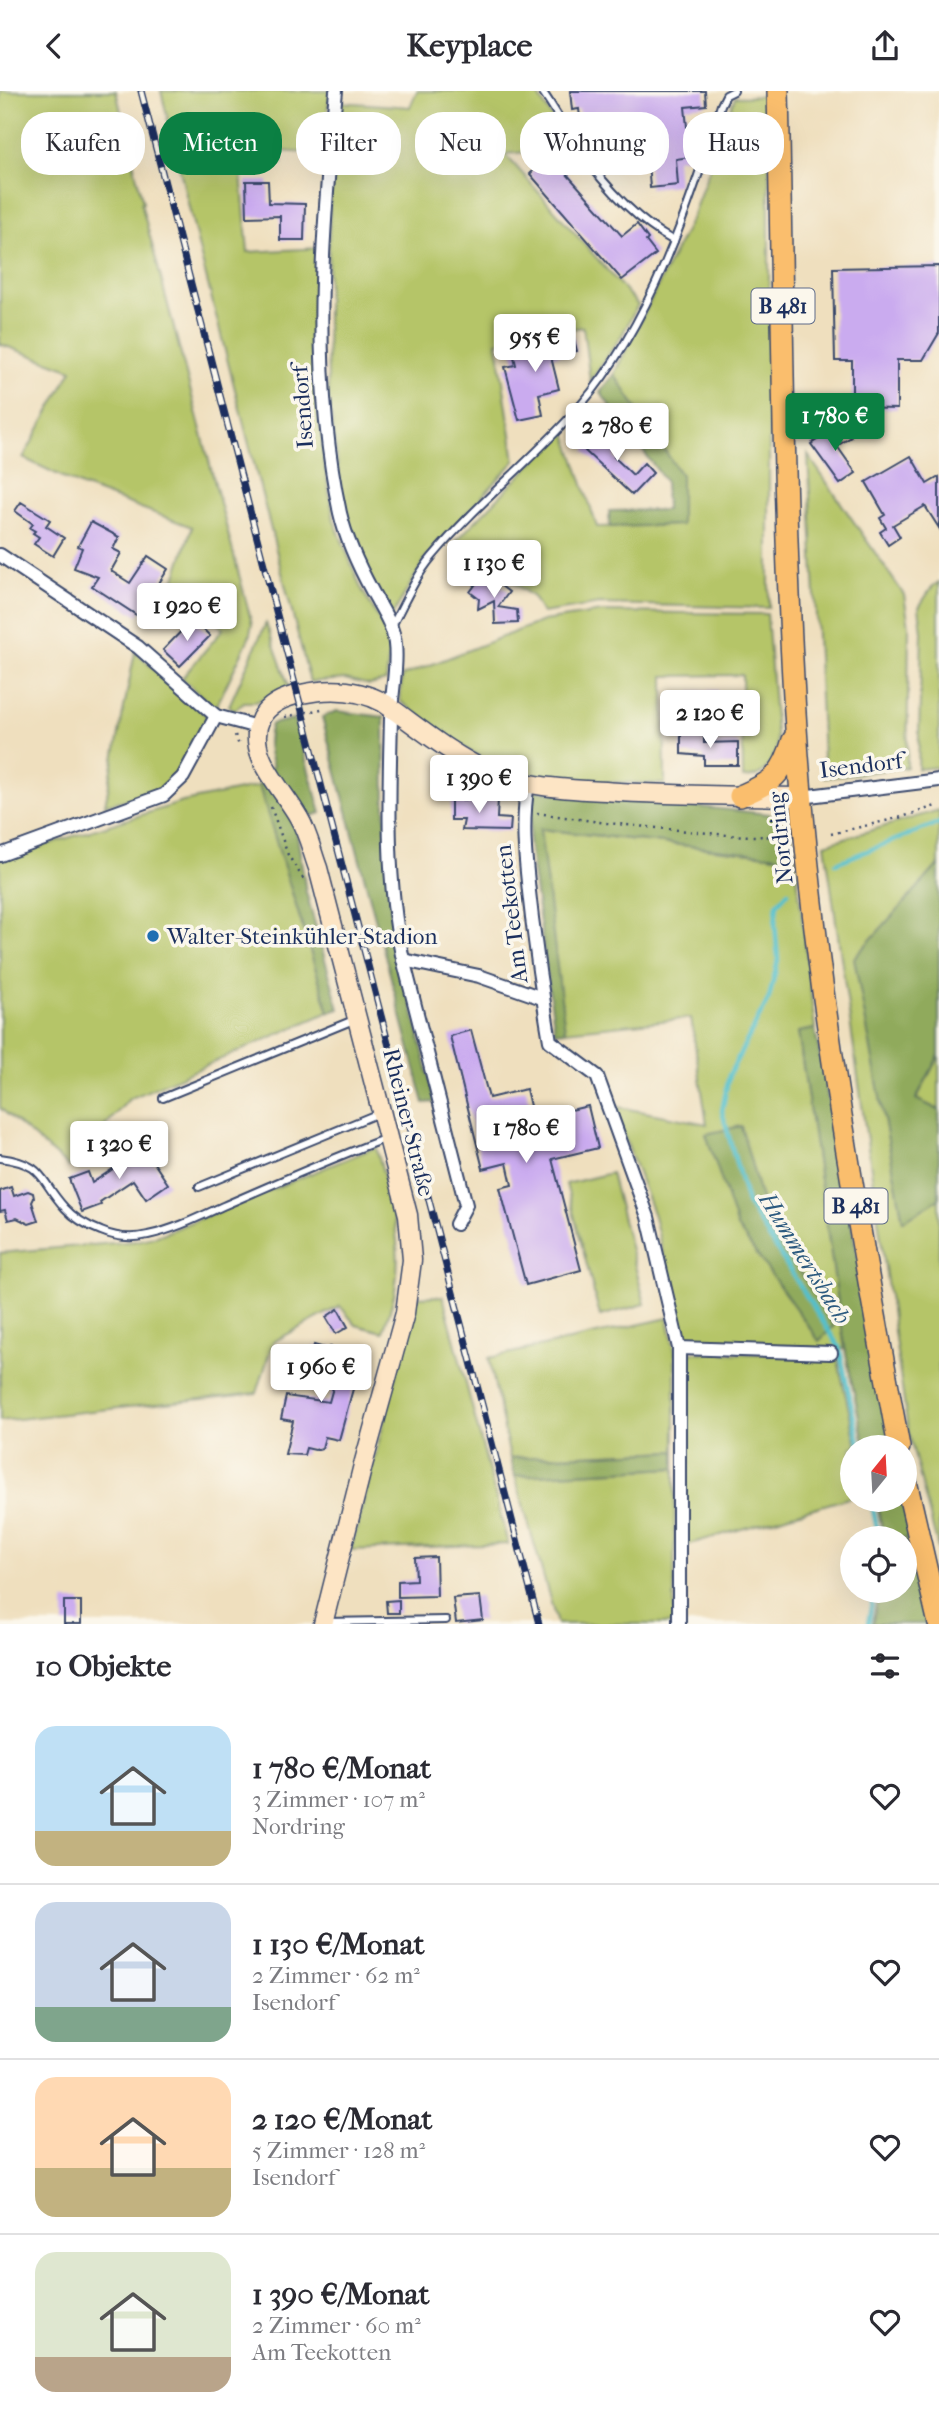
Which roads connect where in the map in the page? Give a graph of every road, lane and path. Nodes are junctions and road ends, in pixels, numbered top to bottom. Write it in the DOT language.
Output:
graph roads {
  1 [pos="337,91"];
  2 [pos="542,91"];
  3 [pos="734,91"];
  4 [pos="778,91"];
  5 [pos="674,241"];
  6 [pos="0,555"];
  7 [pos="391,628"];
  8 [pos="332,698"];
  9 [pos="391,708"];
  10 [pos="216,716"];
  11 [pos="261,720"];
  12 [pos="235,721"];
  13 [pos="796,728"];
  14 [pos="243,753"];
  15 [pos="939,780"];
  16 [pos="528,784"];
  17 [pos="740,796"];
  18 [pos="801,797"];
  19 [pos="271,805"];
  20 [pos="939,805"];
  21 [pos="523,811"];
  22 [pos="831,834"];
  23 [pos="784,837"];
  24 [pos="0,855"];
  25 [pos="305,882"];
  26 [pos="403,960"];
  27 [pos="542,998"];
  28 [pos="358,1019"];
  29 [pos="163,1098"];
  30 [pos="381,1112"];
  31 [pos="388,1138"];
  32 [pos="0,1158"];
  33 [pos="199,1187"];
  34 [pos="456,1224"];
  35 [pos="679,1348"];
  36 [pos="831,1353"];
  37 [pos="897,1435"];
  38 [pos="913,1512"];
  39 [pos="446,1619"];
  40 [pos="323,1623"];
  41 [pos="679,1624"];
  42 [pos="939,1624"];
  1 -- 7 [label="street, Isendorf"];
  2 -- 5 [label="lane"];
  3 -- 5 [label="lane"];
  4 -- 13 [label="main road, Nordring / B 481"];
  5 -- 7 [label="lane"];
  6 -- 10 [label="street"];
  7 -- 9 [label="street, Isendorf"];
  8 -- 9 [label="street, Isendorf"];
  8 -- 11 [label="path"];
  8 -- 11 [label="street"];
  9 -- 16 [label="street, Isendorf"];
  9 -- 26 [label="street"];
  10 -- 12 [label="street"];
  10 -- 24 [label="street"];
  11 -- 12 [label="street"];
  11 -- 28 [label="street, Rheiner Straße"];
  12 -- 14 [label="path"];
  13 -- 17 [label="main road"];
  13 -- 18 [label="main road, Nordring / B 481"];
  15 -- 18 [label="street, Isendorf"];
  16 -- 17 [label="street, Isendorf"];
  16 -- 21 [label="street, Am Teekotten"];
  17 -- 18 [label="street, Isendorf"];
  18 -- 37 [label="main road, Nordring / B 481"];
  19 -- 25 [label="path"];
  20 -- 22 [label="path"];
  21 -- 23 [label="path"];
  21 -- 27 [label="street, Am Teekotten"];
  26 -- 27 [label="street"];
  26 -- 34 [label="street"];
  27 -- 35 [label="street, Am Teekotten"];
  28 -- 29 [label="lane"];
  28 -- 30 [label="street, Rheiner Straße"];
  30 -- 31 [label="street, Rheiner Straße"];
  30 -- 33 [label="lane"];
  31 -- 32 [label="lane"];
  31 -- 40 [label="street, Rheiner Straße"];
  35 -- 36 [label="street"];
  35 -- 41 [label="street, Am Teekotten"];
  38 -- 42 [label="main road"];
  39 -- 40 [label="lane"];
}
